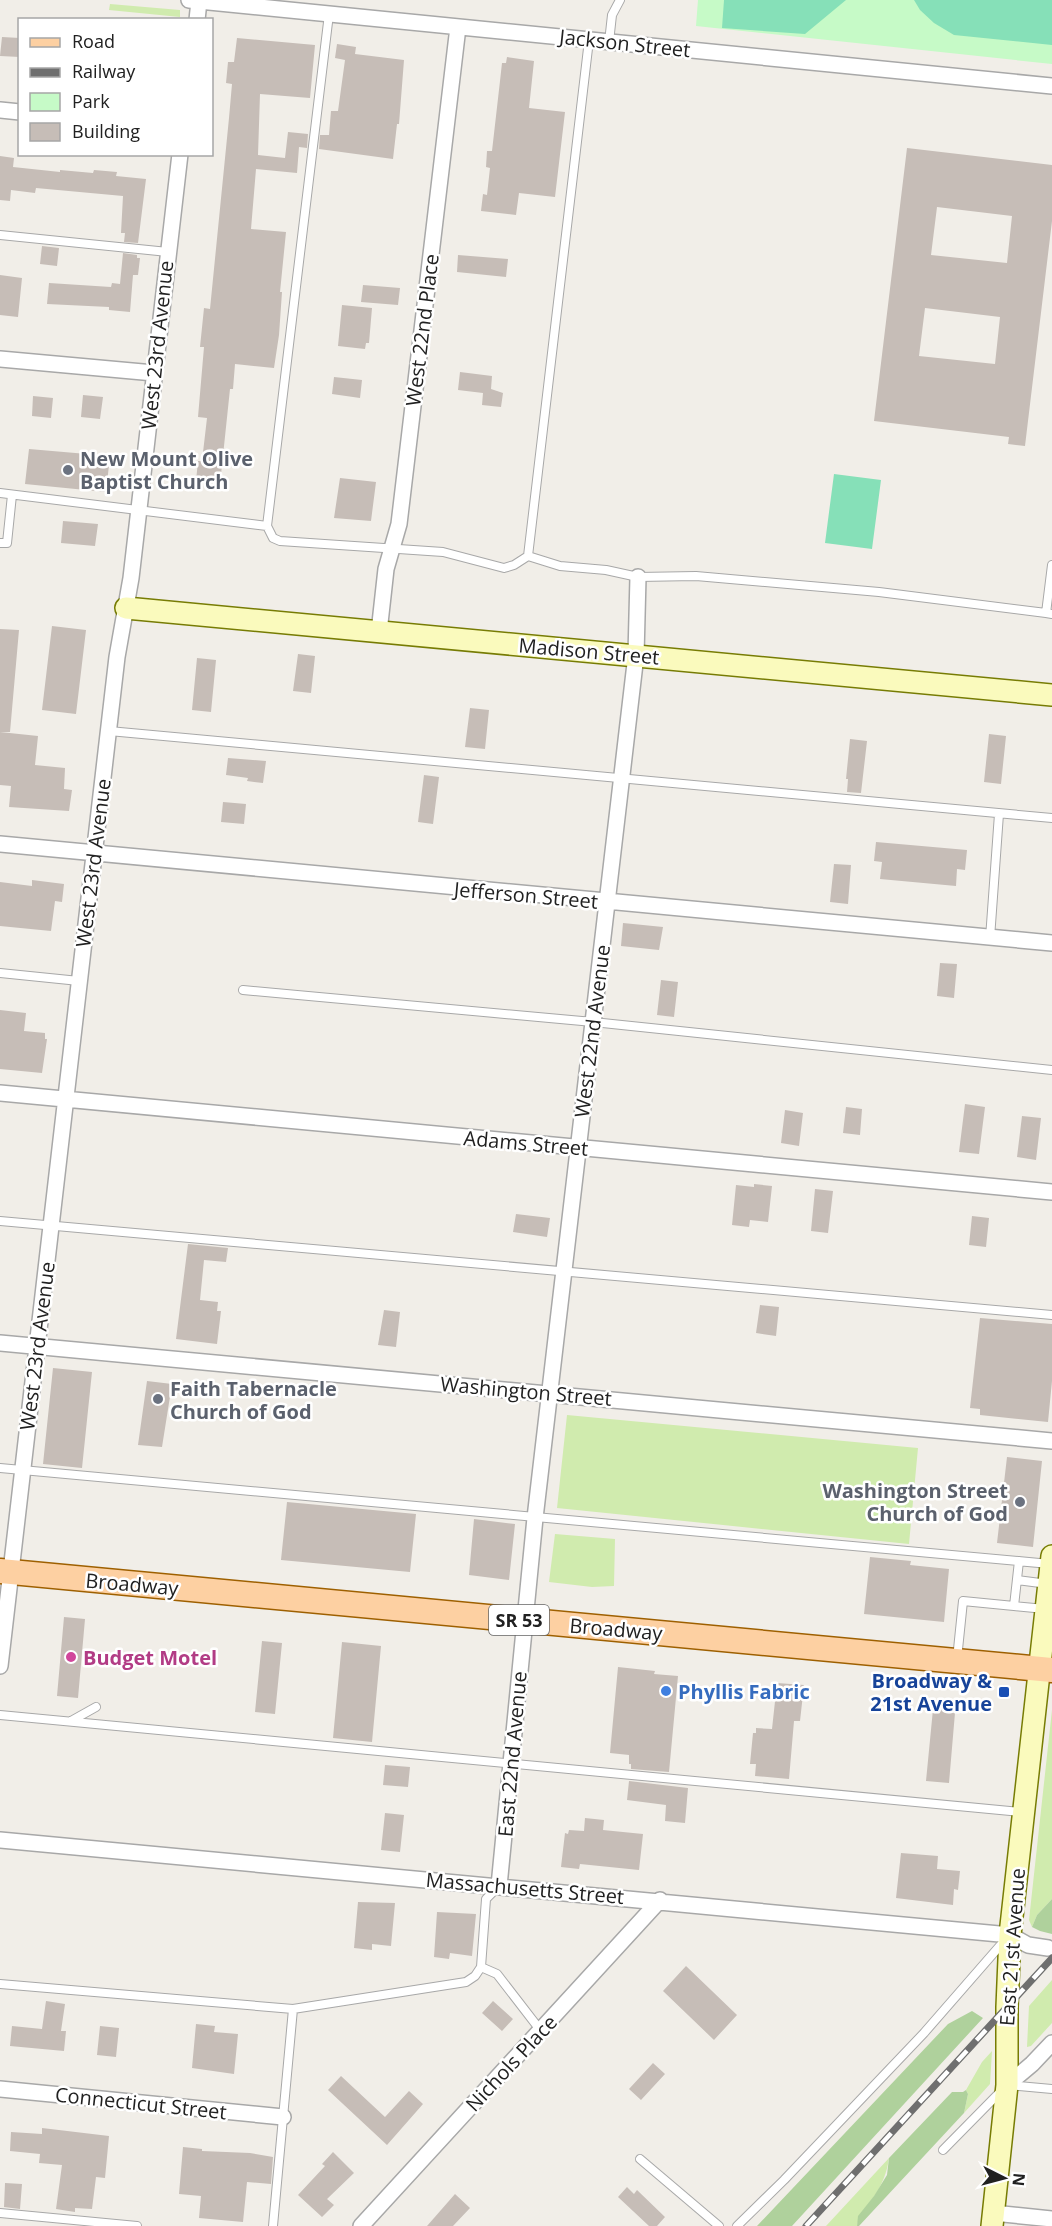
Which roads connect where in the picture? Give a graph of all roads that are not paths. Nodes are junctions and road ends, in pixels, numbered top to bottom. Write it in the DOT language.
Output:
graph roads {
  1 [pos="194,0"];
  2 [pos="620,0"];
  3 [pos="329,14"];
  4 [pos="197,18"];
  5 [pos="458,27"];
  6 [pos="589,40"];
  7 [pos="609,42"];
  8 [pos="1052,86"];
  9 [pos="0,110"];
  10 [pos="18,112"];
  11 [pos="180,156"];
  12 [pos="0,235"];
  13 [pos="168,252"];
  14 [pos="0,359"];
  15 [pos="154,374"];
  16 [pos="0,493"];
  17 [pos="12,495"];
  18 [pos="139,510"];
  19 [pos="267,526"];
  20 [pos="0,543"];
  21 [pos="392,549"];
  22 [pos="528,556"];
  23 [pos="1052,565"];
  24 [pos="638,577"];
  25 [pos="126,608"];
  26 [pos="1049,614"];
  27 [pos="379,632"];
  28 [pos="636,655"];
  29 [pos="1052,695"];
  30 [pos="109,731"];
  31 [pos="622,780"];
  32 [pos="999,814"];
  33 [pos="1052,818"];
  34 [pos="0,844"];
  35 [pos="94,853"];
  36 [pos="608,903"];
  37 [pos="990,938"];
  38 [pos="1052,943"];
  39 [pos="0,973"];
  40 [pos="79,981"];
  41 [pos="243,990"];
  42 [pos="593,1022"];
  43 [pos="1052,1070"];
  44 [pos="0,1093"];
  45 [pos="65,1099"];
  46 [pos="578,1148"];
  47 [pos="1052,1192"];
  48 [pos="0,1221"];
  49 [pos="50,1226"];
  50 [pos="565,1270"];
  51 [pos="1052,1316"];
  52 [pos="0,1343"];
  53 [pos="38,1347"];
  54 [pos="549,1393"];
  55 [pos="1052,1441"];
  56 [pos="0,1468"];
  57 [pos="22,1470"];
  58 [pos="536,1518"];
  59 [pos="1019,1561"];
  60 [pos="1051,1567"];
  61 [pos="5,1572"];
  62 [pos="1017,1580"];
  63 [pos="1014,1606"];
  64 [pos="1046,1610"];
  65 [pos="524,1621"];
  66 [pos="956,1661"];
  67 [pos="0,1666"];
  68 [pos="1045,1670"];
  69 [pos="96,1707"];
  70 [pos="0,1716"];
  71 [pos="70,1722"];
  72 [pos="511,1763"];
  73 [pos="1023,1813"];
  74 [pos="0,1840"];
  75 [pos="499,1886"];
  76 [pos="660,1900"];
  77 [pos="1010,1935"];
  78 [pos="1048,1947"];
  79 [pos="481,1967"];
  80 [pos="0,1983"];
  81 [pos="293,2009"];
  82 [pos="540,2031"];
  83 [pos="1052,2043"];
  84 [pos="1007,2085"];
  85 [pos="0,2089"];
  86 [pos="1052,2089"];
  87 [pos="283,2116"];
  88 [pos="943,2150"];
  89 [pos="640,2159"];
  90 [pos="0,2213"];
  91 [pos="1052,2219"];
  92 [pos="992,2220"];
  93 [pos="137,2226"];
  94 [pos="273,2226"];
  95 [pos="361,2226"];
  96 [pos="719,2226"];
  97 [pos="737,2226"];
  1 -- 3 [label="street, Jackson Street"];
  1 -- 4 [label="street"];
  2 -- 7 [label="lane"];
  3 -- 5 [label="street, Jackson Street"];
  3 -- 19 [label="lane"];
  5 -- 6 [label="street, Jackson Street"];
  5 -- 21 [label="street, West 22nd Place"];
  6 -- 7 [label="street, Jackson Street"];
  6 -- 22 [label="lane"];
  7 -- 8 [label="street, Jackson Street"];
  9 -- 10 [label="street"];
  11 -- 13 [label="street, West 23rd Avenue"];
  12 -- 13 [label="lane"];
  13 -- 15 [label="street, West 23rd Avenue"];
  14 -- 15 [label="street"];
  15 -- 18 [label="street, West 23rd Avenue"];
  16 -- 17 [label="lane"];
  17 -- 18 [label="lane"];
  17 -- 20 [label="lane"];
  18 -- 19 [label="lane"];
  18 -- 25 [label="street, West 23rd Avenue"];
  19 -- 21 [label="lane"];
  21 -- 22 [label="lane"];
  21 -- 27 [label="street, West 22nd Place"];
  22 -- 24 [label="lane"];
  23 -- 26 [label="lane"];
  24 -- 26 [label="lane"];
  24 -- 28 [label="street, West 22nd Avenue"];
  25 -- 27 [label="street, Madison Street"];
  25 -- 30 [label="street, West 23rd Avenue"];
  27 -- 28 [label="street, Madison Street"];
  28 -- 29 [label="street, Madison Street"];
  28 -- 31 [label="street, West 22nd Avenue"];
  30 -- 31 [label="lane"];
  30 -- 35 [label="street, West 23rd Avenue"];
  31 -- 32 [label="lane"];
  31 -- 36 [label="street, West 22nd Avenue"];
  32 -- 33 [label="lane"];
  32 -- 37 [label="lane"];
  34 -- 35 [label="street, Jefferson Street"];
  35 -- 36 [label="street, Jefferson Street"];
  35 -- 40 [label="street, West 23rd Avenue"];
  36 -- 37 [label="street, Jefferson Street"];
  36 -- 42 [label="street, West 22nd Avenue"];
  37 -- 38 [label="street, Jefferson Street"];
  39 -- 40 [label="lane"];
  40 -- 45 [label="street, West 23rd Avenue"];
  41 -- 42 [label="lane"];
  42 -- 43 [label="lane"];
  42 -- 46 [label="street, West 22nd Avenue"];
  44 -- 45 [label="street, Adams Street"];
  45 -- 46 [label="street, Adams Street"];
  45 -- 49 [label="street, West 23rd Avenue"];
  46 -- 47 [label="street, Adams Street"];
  46 -- 50 [label="street, West 22nd Avenue"];
  48 -- 49 [label="lane"];
  49 -- 50 [label="lane"];
  49 -- 53 [label="street, West 23rd Avenue"];
  50 -- 51 [label="lane"];
  50 -- 54 [label="street, West 22nd Avenue"];
  52 -- 53 [label="street, Washington Street"];
  53 -- 54 [label="street, Washington Street"];
  53 -- 57 [label="street, West 23rd Avenue"];
  54 -- 55 [label="street, Washington Street"];
  54 -- 58 [label="street, West 22nd Avenue"];
  56 -- 57 [label="lane"];
  57 -- 58 [label="lane"];
  57 -- 61 [label="street, West 23rd Avenue"];
  58 -- 59 [label="lane"];
  58 -- 65 [label="street, West 22nd Avenue"];
  59 -- 60 [label="lane"];
  59 -- 62 [label="lane"];
  60 -- 62 [label="lane"];
  60 -- 64 [label="street, East 21st Avenue"];
  61 -- 65 [label="main road, Broadway / SR 53"];
  61 -- 67 [label="street, West 23rd Avenue"];
  62 -- 63 [label="lane"];
  63 -- 64 [label="lane"];
  63 -- 66 [label="lane"];
  64 -- 68 [label="street, East 21st Avenue"];
  65 -- 66 [label="main road, Broadway / SR 53"];
  65 -- 72 [label="street, East 22nd Avenue"];
  66 -- 68 [label="main road, Broadway / SR 53"];
  68 -- 73 [label="street, East 21st Avenue"];
  69 -- 71 [label="lane"];
  70 -- 71 [label="lane"];
  71 -- 72 [label="lane"];
  72 -- 73 [label="lane"];
  72 -- 75 [label="street, East 22nd Avenue"];
  73 -- 77 [label="street, East 21st Avenue"];
  74 -- 75 [label="street, Massachusetts Street"];
  75 -- 76 [label="street, Massachusetts Street"];
  75 -- 79 [label="lane"];
  76 -- 77 [label="street, Massachusetts Street"];
  76 -- 82 [label="street, Nichols Place"];
  77 -- 78 [label="street, Massachusetts Street"];
  77 -- 84 [label="street, East 21st Avenue"];
  77 -- 97 [label="lane"];
  79 -- 81 [label="lane"];
  79 -- 82 [label="lane"];
  80 -- 81 [label="lane"];
  81 -- 87 [label="lane"];
  82 -- 95 [label="street, Nichols Place"];
  83 -- 84 [label="street"];
  84 -- 86 [label="lane"];
  84 -- 88 [label="lane"];
  84 -- 92 [label="street, East 21st Avenue"];
  85 -- 87 [label="street, Connecticut Street"];
  87 -- 94 [label="lane"];
  89 -- 96 [label="lane"];
  90 -- 93 [label="lane"];
  91 -- 92 [label="street"];
}
